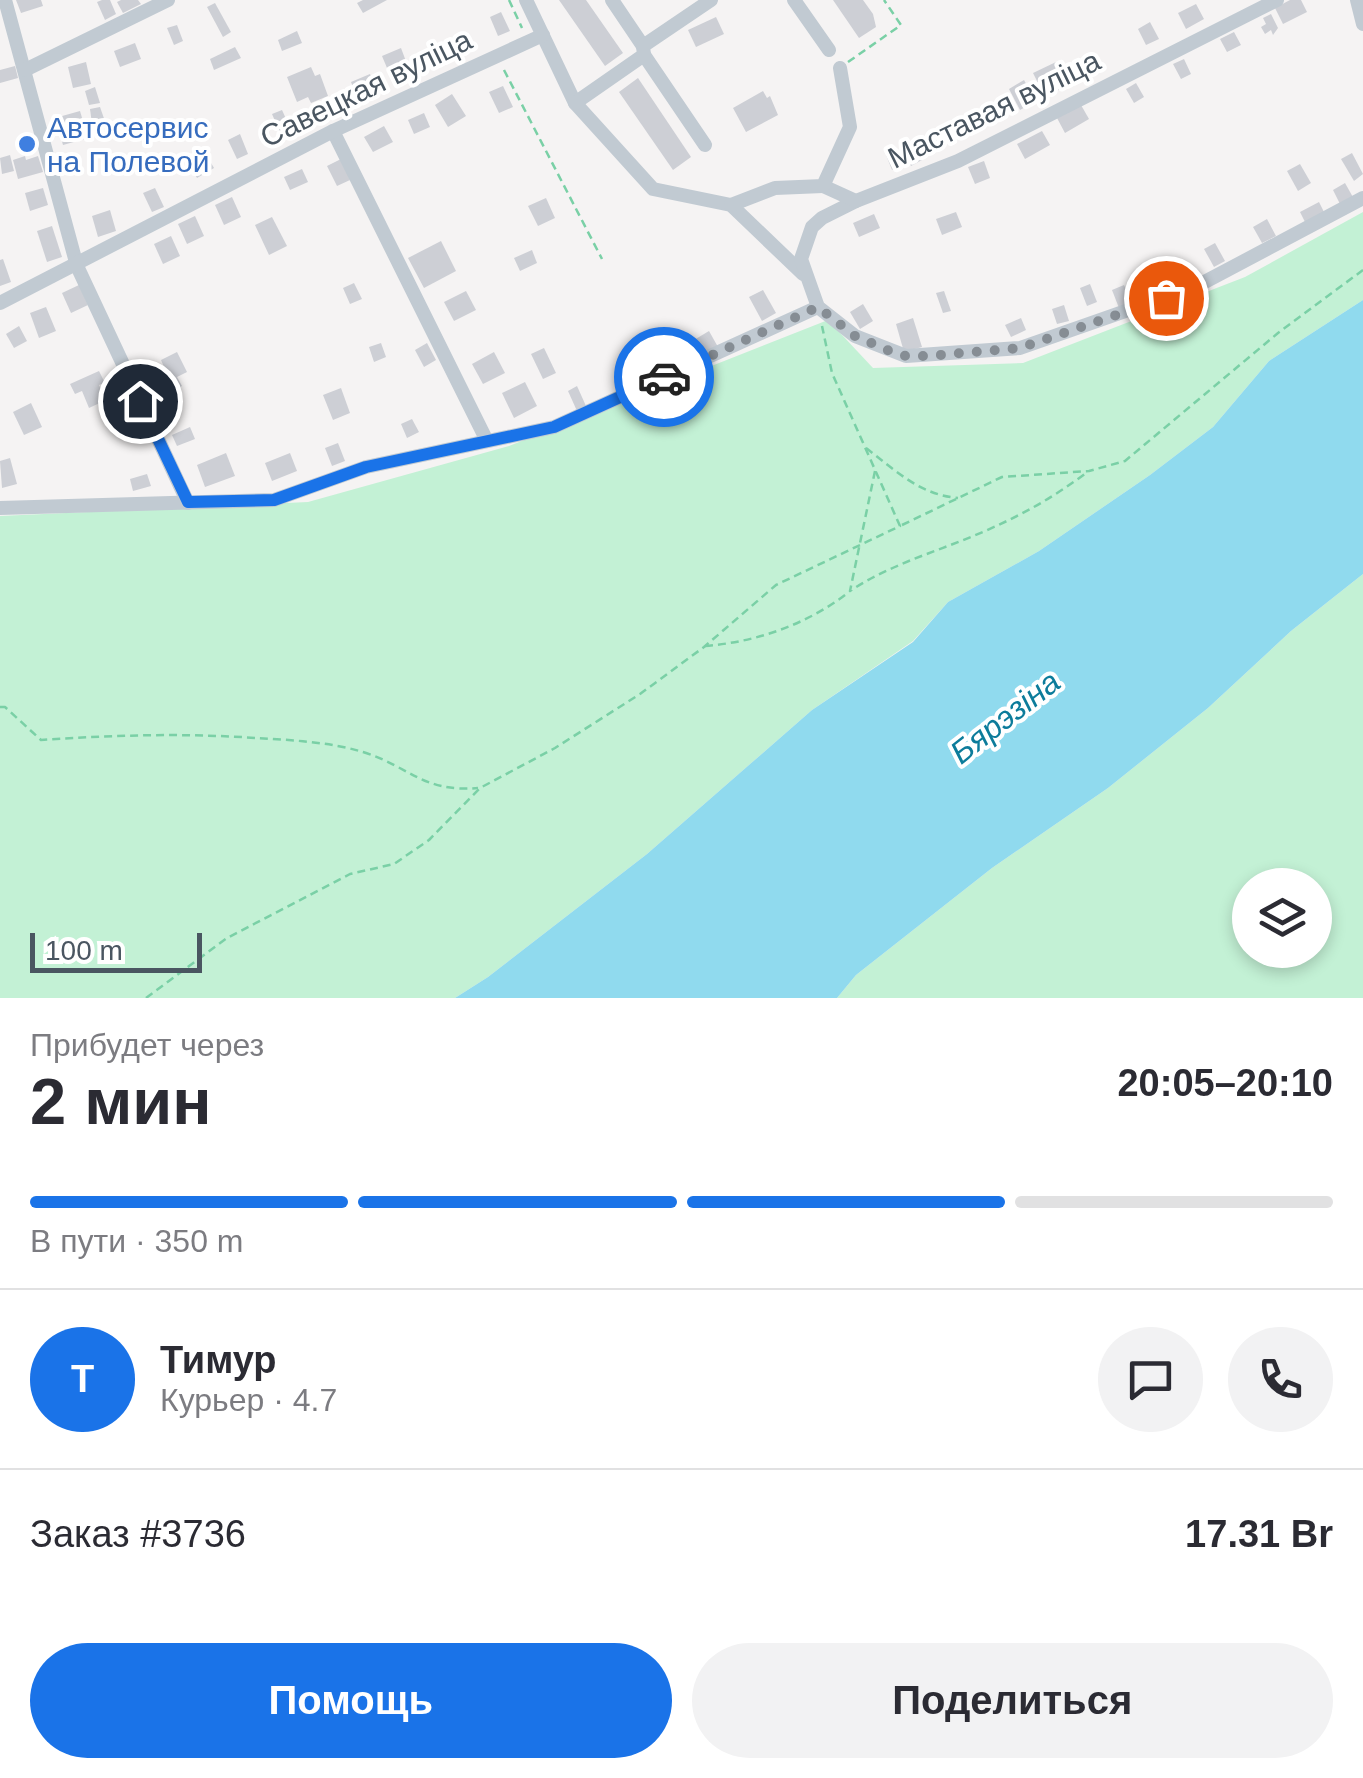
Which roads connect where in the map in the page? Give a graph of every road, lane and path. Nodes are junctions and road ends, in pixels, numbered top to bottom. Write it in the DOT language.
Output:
graph roads {
  1 [pos="5,0"];
  2 [pos="168,0"];
  3 [pos="509,0"];
  4 [pos="526,0"];
  5 [pos="612,0"];
  6 [pos="711,0"];
  7 [pos="794,0"];
  8 [pos="884,0"];
  9 [pos="1276,0"];
  10 [pos="1357,0"];
  11 [pos="1363,24"];
  12 [pos="522,29"];
  13 [pos="542,35"];
  14 [pos="18,47"];
  15 [pos="644,50"];
  16 [pos="829,50"];
  17 [pos="0,53"];
  18 [pos="497,56"];
  19 [pos="840,68"];
  20 [pos="25,70"];
  21 [pos="575,103"];
  22 [pos="333,132"];
  23 [pos="705,145"];
  24 [pos="823,186"];
  25 [pos="1363,198"];
  26 [pos="856,201"];
  27 [pos="731,206"];
  28 [pos="804,243"];
  29 [pos="780,252"];
  30 [pos="602,259"];
  31 [pos="76,266"];
  32 [pos="1363,270"];
  33 [pos="804,274"];
  34 [pos="0,303"];
  35 [pos="818,307"];
  36 [pos="487,442"];
  37 [pos="866,447"];
  38 [pos="876,470"];
  39 [pos="1089,470"];
  40 [pos="959,498"];
  41 [pos="188,502"];
  42 [pos="0,508"];
  43 [pos="900,526"];
  44 [pos="858,548"];
  45 [pos="850,591"];
  46 [pos="704,646"];
  47 [pos="0,707"];
  48 [pos="480,788"];
  49 [pos="146,998"];
  1 -- 14 [label="street"];
  2 -- 20 [label="street"];
  3 -- 12 [label="path"];
  4 -- 13 [label="street"];
  5 -- 15 [label="street"];
  6 -- 15 [label="street"];
  7 -- 16 [label="street"];
  8 -- 19 [label="path"];
  9 -- 26 [label="street, Маставая вуліца"];
  10 -- 11 [label="street"];
  13 -- 18 [label="street, Савецкая вуліца"];
  13 -- 21 [label="street"];
  14 -- 17 [label="street"];
  14 -- 20 [label="street"];
  15 -- 21 [label="street"];
  15 -- 23 [label="street"];
  18 -- 22 [label="street, Савецкая вуліца"];
  18 -- 30 [label="path"];
  19 -- 24 [label="street"];
  20 -- 31 [label="street"];
  21 -- 27 [label="street"];
  22 -- 31 [label="street, Савецкая вуліца"];
  22 -- 36 [label="street"];
  24 -- 26 [label="street"];
  24 -- 27 [label="street"];
  25 -- 35 [label="street"];
  26 -- 28 [label="street, Маставая вуліца"];
  27 -- 29 [label="street"];
  28 -- 29 [label="street"];
  28 -- 33 [label="street"];
  29 -- 33 [label="street"];
  31 -- 34 [label="street, Савецкая вуліца"];
  31 -- 41 [label="street"];
  32 -- 39 [label="path"];
  33 -- 35 [label="street"];
  35 -- 36 [label="street"];
  35 -- 37 [label="path"];
  36 -- 41 [label="street"];
  37 -- 38 [label="path"];
  37 -- 40 [label="path"];
  38 -- 43 [label="path"];
  38 -- 44 [label="path"];
  39 -- 40 [label="path"];
  39 -- 45 [label="path"];
  40 -- 43 [label="path"];
  41 -- 42 [label="street"];
  43 -- 44 [label="path"];
  44 -- 45 [label="path"];
  44 -- 46 [label="path"];
  45 -- 46 [label="path"];
  46 -- 48 [label="path"];
  47 -- 48 [label="path"];
  48 -- 49 [label="path"];
}
